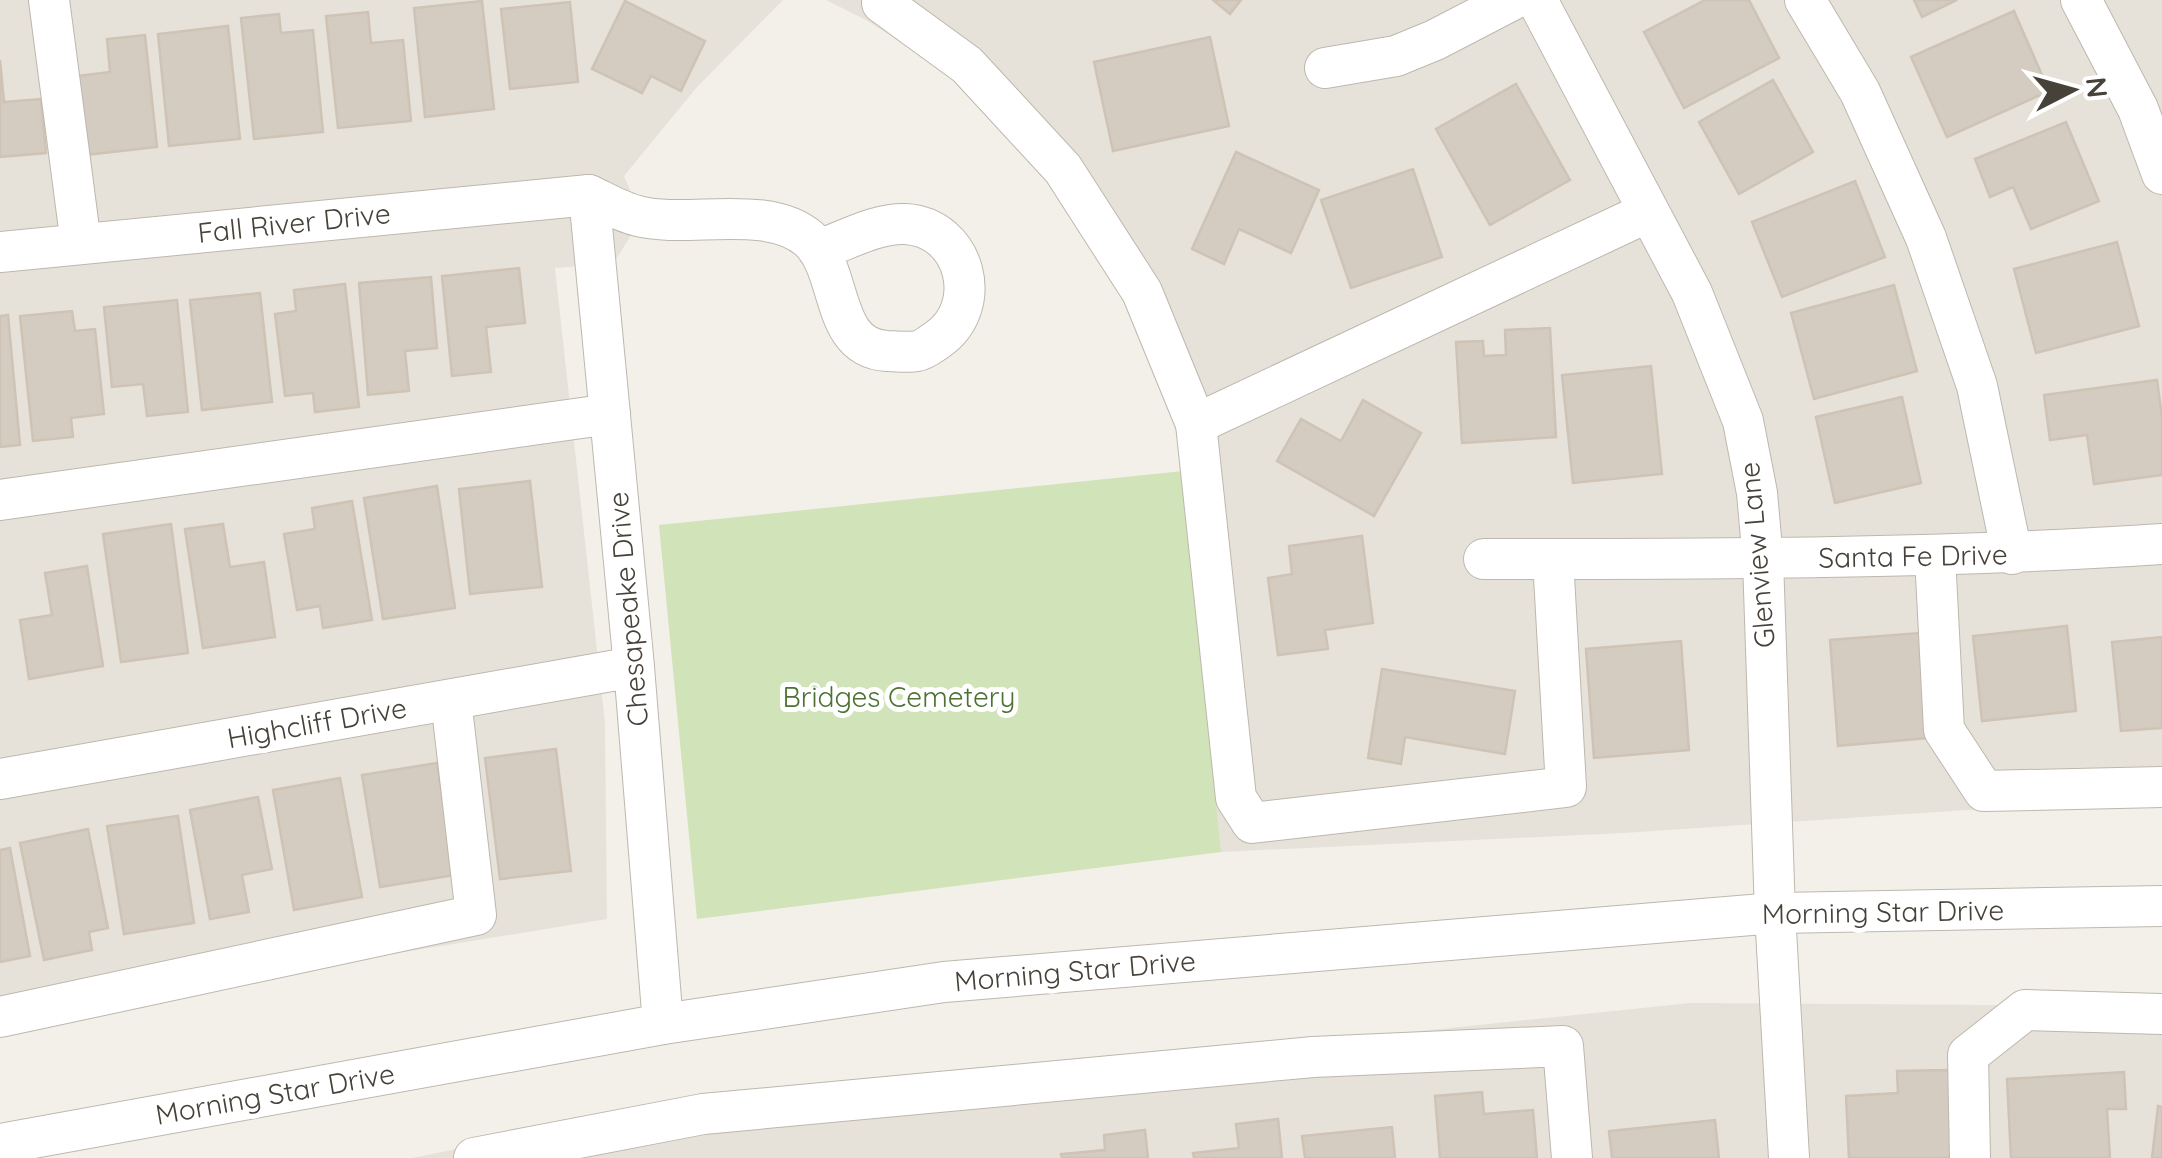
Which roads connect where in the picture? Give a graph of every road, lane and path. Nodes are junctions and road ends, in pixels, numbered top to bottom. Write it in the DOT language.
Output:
graph roads {
  1 [pos="48,0"];
  2 [pos="1512,0"];
  3 [pos="1536,0"];
  4 [pos="1806,0"];
  5 [pos="2081,0"];
  6 [pos="880,1"];
  7 [pos="1325,68"];
  8 [pos="2162,174"];
  9 [pos="588,195"];
  10 [pos="1648,212"];
  11 [pos="81,244"];
  12 [pos="818,250"];
  13 [pos="0,252"];
  14 [pos="610,414"];
  15 [pos="1196,424"];
  16 [pos="0,500"];
  17 [pos="2162,544"];
  18 [pos="2012,554"];
  19 [pos="1935,556"];
  20 [pos="1484,559"];
  21 [pos="1553,559"];
  22 [pos="1763,560"];
  23 [pos="634,667"];
  24 [pos="451,700"];
  25 [pos="0,779"];
  26 [pos="2162,788"];
  27 [pos="2162,906"];
  28 [pos="1775,912"];
  29 [pos="2162,1014"];
  30 [pos="0,1017"];
  31 [pos="663,1024"];
  32 [pos="0,1144"];
  33 [pos="474,1158"];
  34 [pos="1572,1158"];
  35 [pos="1789,1158"];
  36 [pos="1970,1158"];
  1 -- 11 [label="street"];
  2 -- 7 [label="street"];
  3 -- 10 [label="street, Glenview Lane"];
  4 -- 18 [label="street"];
  5 -- 8 [label="street"];
  6 -- 15 [label="street"];
  9 -- 11 [label="street, Fall River Drive"];
  9 -- 12 [label="street"];
  9 -- 14 [label="street, Chesapeake Drive"];
  10 -- 15 [label="street"];
  10 -- 22 [label="street, Glenview Lane"];
  11 -- 13 [label="street, Fall River Drive"];
  14 -- 16 [label="street"];
  14 -- 23 [label="street, Chesapeake Drive"];
  15 -- 21 [label="street"];
  17 -- 18 [label="street, Santa Fe Drive"];
  18 -- 19 [label="street, Santa Fe Drive"];
  19 -- 22 [label="street, Santa Fe Drive"];
  19 -- 26 [label="street"];
  20 -- 21 [label="street, Santa Fe Drive"];
  21 -- 22 [label="street, Santa Fe Drive"];
  22 -- 28 [label="street, Glenview Lane"];
  23 -- 24 [label="street, Highcliff Drive"];
  23 -- 31 [label="street, Chesapeake Drive"];
  24 -- 25 [label="street, Highcliff Drive"];
  24 -- 30 [label="street"];
  27 -- 28 [label="street, Morning Star Drive"];
  28 -- 31 [label="street, Morning Star Drive"];
  28 -- 35 [label="street, Glenview Lane"];
  29 -- 36 [label="street"];
  31 -- 32 [label="street, Morning Star Drive"];
  33 -- 34 [label="street"];
}
